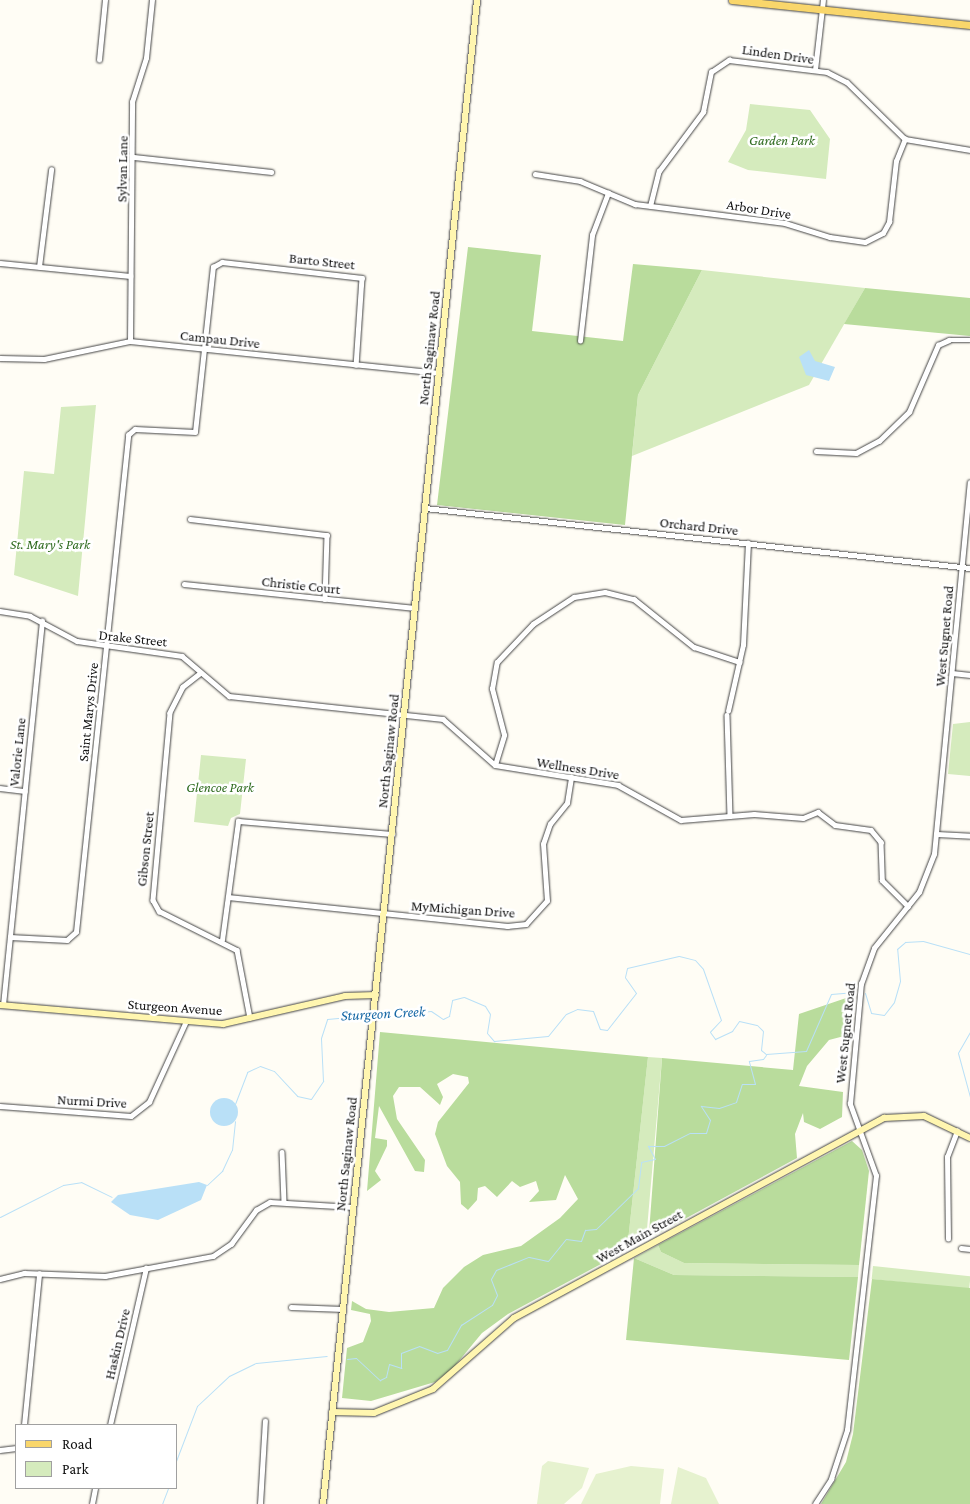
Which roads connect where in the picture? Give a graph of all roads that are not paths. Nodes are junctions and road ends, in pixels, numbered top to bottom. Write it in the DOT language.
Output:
graph roads {
  1 [pos="105,0"];
  2 [pos="152,0"];
  3 [pos="477,0"];
  4 [pos="732,0"];
  5 [pos="823,0"];
  6 [pos="822,10"];
  7 [pos="970,25"];
  8 [pos="99,60"];
  9 [pos="815,70"];
  10 [pos="905,139"];
  11 [pos="970,150"];
  12 [pos="134,158"];
  13 [pos="51,170"];
  14 [pos="270,172"];
  15 [pos="535,174"];
  16 [pos="608,193"];
  17 [pos="650,206"];
  18 [pos="0,263"];
  19 [pos="39,267"];
  20 [pos="130,276"];
  21 [pos="970,340"];
  22 [pos="130,341"];
  23 [pos="580,341"];
  24 [pos="205,349"];
  25 [pos="0,358"];
  26 [pos="356,365"];
  27 [pos="439,373"];
  28 [pos="816,451"];
  29 [pos="970,483"];
  30 [pos="425,508"];
  31 [pos="190,519"];
  32 [pos="748,543"];
  33 [pos="962,567"];
  34 [pos="970,568"];
  35 [pos="184,584"];
  36 [pos="324,599"];
  37 [pos="415,608"];
  38 [pos="0,611"];
  39 [pos="42,621"];
  40 [pos="106,646"];
  41 [pos="740,662"];
  42 [pos="201,673"];
  43 [pos="952,673"];
  44 [pos="970,675"];
  45 [pos="404,714"];
  46 [pos="494,765"];
  47 [pos="571,777"];
  48 [pos="0,788"];
  49 [pos="25,791"];
  50 [pos="730,816"];
  51 [pos="392,834"];
  52 [pos="937,834"];
  53 [pos="970,836"];
  54 [pos="228,897"];
  55 [pos="908,906"];
  56 [pos="384,914"];
  57 [pos="10,937"];
  58 [pos="222,940"];
  59 [pos="376,995"];
  60 [pos="2,1005"];
  61 [pos="250,1018"];
  62 [pos="186,1021"];
  63 [pos="0,1106"];
  64 [pos="860,1130"];
  65 [pos="957,1131"];
  66 [pos="970,1138"];
  67 [pos="282,1152"];
  68 [pos="284,1202"];
  69 [pos="353,1207"];
  70 [pos="948,1239"];
  71 [pos="961,1248"];
  72 [pos="970,1249"];
  73 [pos="146,1268"];
  74 [pos="39,1274"];
  75 [pos="0,1279"];
  76 [pos="291,1307"];
  77 [pos="343,1309"];
  78 [pos="332,1412"];
  79 [pos="265,1420"];
  80 [pos="24,1424"];
  81 [pos="110,1424"];
  82 [pos="15,1448"];
  83 [pos="0,1450"];
  84 [pos="96,1489"];
  85 [pos="92,1504"];
  86 [pos="260,1504"];
  87 [pos="323,1504"];
  88 [pos="815,1504"];
  1 -- 8 [label="street"];
  2 -- 12 [label="street, Sylvan Lane"];
  3 -- 27 [label="main road, North Saginaw Road"];
  4 -- 6 [label="main road"];
  5 -- 6 [label="street"];
  6 -- 7 [label="main road"];
  6 -- 9 [label="street"];
  9 -- 10 [label="street, Linden Drive"];
  9 -- 17 [label="street, Linden Drive"];
  10 -- 11 [label="street"];
  10 -- 17 [label="street, Arbor Drive"];
  12 -- 14 [label="street"];
  12 -- 20 [label="street, Sylvan Lane"];
  13 -- 19 [label="street"];
  15 -- 16 [label="street, Arbor Drive"];
  16 -- 17 [label="street, Arbor Drive"];
  16 -- 23 [label="street"];
  18 -- 19 [label="street"];
  19 -- 20 [label="street"];
  20 -- 22 [label="street, Sylvan Lane"];
  21 -- 28 [label="street"];
  22 -- 24 [label="street, Campau Drive"];
  22 -- 25 [label="street, Campau Drive"];
  24 -- 26 [label="street, Campau Drive"];
  24 -- 26 [label="street, Barto Street"];
  24 -- 40 [label="street, Saint Marys Drive"];
  26 -- 27 [label="street, Campau Drive"];
  27 -- 30 [label="main road, North Saginaw Road"];
  29 -- 33 [label="street, West Sugnet Road"];
  30 -- 32 [label="street, Orchard Drive"];
  30 -- 37 [label="main road, North Saginaw Road"];
  31 -- 36 [label="street"];
  32 -- 33 [label="street, Orchard Drive"];
  32 -- 41 [label="street"];
  33 -- 34 [label="street, Orchard Drive"];
  33 -- 43 [label="street, West Sugnet Road"];
  35 -- 36 [label="street, Christie Court"];
  36 -- 37 [label="street, Christie Court"];
  37 -- 45 [label="main road, North Saginaw Road"];
  38 -- 39 [label="street, Drake Street"];
  39 -- 40 [label="street, Drake Street"];
  39 -- 49 [label="street, Valorie Lane"];
  40 -- 42 [label="street, Drake Street"];
  40 -- 57 [label="street, Saint Marys Drive"];
  41 -- 46 [label="street"];
  41 -- 50 [label="street"];
  42 -- 45 [label="street, Drake Street"];
  42 -- 58 [label="street, Gibson Street"];
  43 -- 44 [label="street"];
  43 -- 52 [label="street, West Sugnet Road"];
  45 -- 46 [label="street"];
  45 -- 51 [label="main road, North Saginaw Road"];
  46 -- 47 [label="street, Wellness Drive"];
  47 -- 50 [label="street, Wellness Drive"];
  47 -- 56 [label="street, MyMichigan Drive"];
  48 -- 49 [label="street"];
  49 -- 57 [label="street, Valorie Lane"];
  50 -- 55 [label="street, Wellness Drive"];
  51 -- 54 [label="street"];
  51 -- 56 [label="main road, North Saginaw Road"];
  52 -- 53 [label="street"];
  52 -- 55 [label="street, West Sugnet Road"];
  54 -- 56 [label="street, MyMichigan Drive"];
  54 -- 58 [label="street"];
  55 -- 64 [label="street, West Sugnet Road"];
  56 -- 59 [label="main road, North Saginaw Road"];
  57 -- 60 [label="street, Valorie Lane"];
  58 -- 61 [label="street, Gibson Street"];
  59 -- 61 [label="main road, Sturgeon Avenue"];
  59 -- 69 [label="main road, North Saginaw Road"];
  60 -- 62 [label="main road, Sturgeon Avenue"];
  61 -- 62 [label="main road, Sturgeon Avenue"];
  62 -- 63 [label="street, Nurmi Drive"];
  64 -- 65 [label="main road, West Main Street"];
  64 -- 78 [label="main road, West Main Street"];
  64 -- 88 [label="street, West Sugnet Road"];
  65 -- 66 [label="main road, West Main Street"];
  65 -- 70 [label="street"];
  67 -- 68 [label="street"];
  68 -- 69 [label="street"];
  68 -- 73 [label="street"];
  69 -- 77 [label="main road, North Saginaw Road"];
  71 -- 72 [label="street"];
  73 -- 74 [label="street"];
  73 -- 81 [label="street, Haskin Drive"];
  74 -- 75 [label="street"];
  74 -- 80 [label="street"];
  76 -- 77 [label="street"];
  77 -- 78 [label="main road, North Saginaw Road"];
  78 -- 87 [label="main road, North Saginaw Road"];
  79 -- 86 [label="street"];
  82 -- 83 [label="street"];
  84 -- 85 [label="street"];
}
